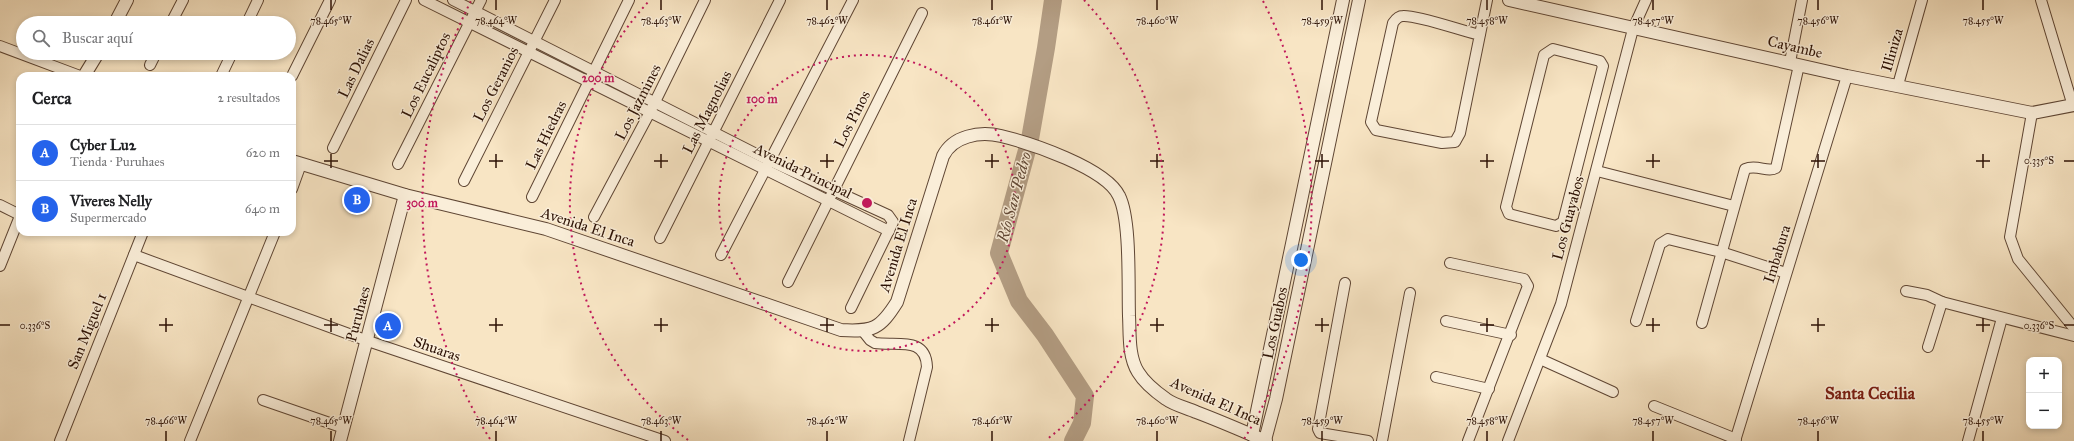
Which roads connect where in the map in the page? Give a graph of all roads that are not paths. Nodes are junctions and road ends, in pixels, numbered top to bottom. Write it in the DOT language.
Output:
graph roads {
  1 [pos="127,0"];
  2 [pos="183,0"];
  3 [pos="258,0"];
  4 [pos="330,0"];
  5 [pos="406,0"];
  6 [pos="424,0"];
  7 [pos="453,0"];
  8 [pos="480,0"];
  9 [pos="555,0"];
  10 [pos="629,0"];
  11 [pos="705,0"];
  12 [pos="780,0"];
  13 [pos="853,0"];
  14 [pos="1343,0"];
  15 [pos="1359,0"];
  16 [pos="1487,0"];
  17 [pos="1509,0"];
  18 [pos="1646,0"];
  19 [pos="1802,0"];
  20 [pos="1922,0"];
  21 [pos="2041,0"];
  22 [pos="475,11"];
  23 [pos="922,13"];
  24 [pos="119,16"];
  25 [pos="175,16"];
  26 [pos="250,16"];
  27 [pos="469,22"];
  28 [pos="1633,29"];
  29 [pos="1480,35"];
  30 [pos="534,41"];
  31 [pos="0,46"];
  32 [pos="16,52"];
  33 [pos="529,52"];
  34 [pos="37,60"];
  35 [pos="94,60"];
  36 [pos="152,60"];
  37 [pos="229,60"];
  38 [pos="1795,64"];
  39 [pos="150,65"];
  40 [pos="594,71"];
  41 [pos="69,72"];
  42 [pos="86,72"];
  43 [pos="223,72"];
  44 [pos="294,72"];
  45 [pos="1847,76"];
  46 [pos="589,82"];
  47 [pos="1898,85"];
  48 [pos="655,102"];
  49 [pos="2074,105"];
  50 [pos="650,112"];
  51 [pos="2032,113"];
  52 [pos="711,137"];
  53 [pos="333,148"];
  54 [pos="1582,150"];
  55 [pos="1601,154"];
  56 [pos="297,162"];
  57 [pos="398,164"];
  58 [pos="768,165"];
  59 [pos="1596,171"];
  60 [pos="464,181"];
  61 [pos="833,191"];
  62 [pos="405,195"];
  63 [pos="532,197"];
  64 [pos="829,200"];
  65 [pos="0,205"];
  66 [pos="1734,206"];
  67 [pos="16,213"];
  68 [pos="594,217"];
  69 [pos="16,225"];
  70 [pos="889,230"];
  71 [pos="141,236"];
  72 [pos="273,236"];
  73 [pos="660,238"];
  74 [pos="1721,252"];
  75 [pos="134,255"];
  76 [pos="721,255"];
  77 [pos="1450,263"];
  78 [pos="0,266"];
  79 [pos="1786,273"];
  80 [pos="788,282"];
  81 [pos="1345,283"];
  82 [pos="1906,291"];
  83 [pos="1410,293"];
  84 [pos="248,298"];
  85 [pos="1942,302"];
  86 [pos="850,308"];
  87 [pos="2002,318"];
  88 [pos="1446,321"];
  89 [pos="1636,321"];
  90 [pos="1702,323"];
  91 [pos="2074,328"];
  92 [pos="862,330"];
  93 [pos="1511,335"];
  94 [pos="2074,336"];
  95 [pos="368,341"];
  96 [pos="1928,347"];
  97 [pos="1540,359"];
  98 [pos="1436,377"];
  99 [pos="1489,389"];
  100 [pos="1613,392"];
  101 [pos="263,400"];
  102 [pos="1654,406"];
  103 [pos="344,428"];
  104 [pos="1252,435"];
  105 [pos="1343,439"];
  106 [pos="1356,440"];
  107 [pos="1735,440"];
  108 [pos="60,441"];
  109 [pos="190,441"];
  110 [pos="340,441"];
  111 [pos="665,441"];
  112 [pos="909,441"];
  113 [pos="1265,441"];
  114 [pos="1368,441"];
  115 [pos="1382,441"];
  116 [pos="1468,441"];
  117 [pos="1508,441"];
  118 [pos="1968,441"];
  1 -- 24 [label="street"];
  2 -- 25 [label="street"];
  3 -- 26 [label="street"];
  4 -- 44 [label="street"];
  5 -- 53 [label="street, Las Dalias"];
  6 -- 27 [label="street, Avenida Principal"];
  7 -- 22 [label="street, Avenida Principal"];
  8 -- 22 [label="street, Los Eucaliptos"];
  9 -- 30 [label="street, Los Geranios"];
  10 -- 40 [label="street, Las Hiedras"];
  11 -- 48 [label="street, Los Jazmines"];
  12 -- 52 [label="street, Las Magnolias"];
  13 -- 58 [label="street"];
  14 -- 104 [label="street, Los Guabos"];
  15 -- 113 [label="street, Los Guabos"];
  16 -- 29 [label="street"];
  17 -- 28 [label="street, Cayambe"];
  18 -- 28 [label="street, Los Guayabos"];
  19 -- 38 [label="street"];
  20 -- 47 [label="street, Illiniza"];
  21 -- 49 [label="street"];
  22 -- 27 [label="street, Los Eucaliptos"];
  22 -- 30 [label="street, Avenida Principal"];
  23 -- 61 [label="street, Los Pinos"];
  27 -- 33 [label="street, Avenida Principal"];
  27 -- 57 [label="street, Los Eucaliptos"];
  28 -- 38 [label="street, Cayambe"];
  28 -- 55 [label="street, Los Guayabos"];
  29 -- 29 [label="street"];
  30 -- 33 [label="street, Los Geranios"];
  30 -- 40 [label="street, Avenida Principal"];
  31 -- 32 [label="street"];
  33 -- 46 [label="street, Avenida Principal"];
  33 -- 60 [label="street, Los Geranios"];
  34 -- 41 [label="street"];
  35 -- 42 [label="street"];
  36 -- 39 [label="street"];
  37 -- 43 [label="street"];
  38 -- 45 [label="street, Cayambe"];
  38 -- 66 [label="street"];
  40 -- 46 [label="street, Las Hiedras"];
  40 -- 48 [label="street, Avenida Principal"];
  45 -- 47 [label="street, Cayambe"];
  45 -- 79 [label="street, Imbabura"];
  46 -- 50 [label="street, Avenida Principal"];
  46 -- 63 [label="street, Las Hiedras"];
  47 -- 51 [label="street, Cayambe"];
  48 -- 50 [label="street, Los Jazmines"];
  48 -- 52 [label="street, Avenida Principal"];
  49 -- 51 [label="street, Cayambe"];
  50 -- 52 [label="street, Avenida Principal"];
  50 -- 68 [label="street, Los Jazmines"];
  51 -- 91 [label="street"];
  52 -- 58 [label="street, Avenida Principal"];
  52 -- 73 [label="street, Las Magnolias"];
  54 -- 54 [label="street"];
  54 -- 55 [label="street"];
  55 -- 59 [label="street, Los Guayabos"];
  56 -- 62 [label="street, Avenida El Inca"];
  58 -- 61 [label="street, Avenida Principal"];
  58 -- 64 [label="street, Avenida Principal"];
  58 -- 76 [label="street"];
  59 -- 66 [label="street"];
  59 -- 97 [label="street, Los Guayabos"];
  61 -- 64 [label="street, Los Pinos"];
  61 -- 70 [label="street, Avenida Principal"];
  62 -- 92 [label="street, Avenida El Inca"];
  62 -- 95 [label="street, Puruhaes"];
  64 -- 70 [label="street, Avenida Principal"];
  64 -- 80 [label="street, Los Pinos"];
  65 -- 67 [label="street"];
  66 -- 74 [label="street"];
  69 -- 78 [label="street"];
  70 -- 86 [label="street"];
  71 -- 75 [label="street, San Miguel 1"];
  72 -- 84 [label="street"];
  74 -- 79 [label="street"];
  74 -- 89 [label="street"];
  74 -- 90 [label="street"];
  75 -- 84 [label="street, Shuaras"];
  75 -- 108 [label="street, San Miguel 1"];
  77 -- 93 [label="street"];
  79 -- 107 [label="street, Imbabura"];
  81 -- 105 [label="street"];
  82 -- 85 [label="street"];
  83 -- 115 [label="street"];
  84 -- 95 [label="street, Shuaras"];
  84 -- 109 [label="street"];
  85 -- 87 [label="street"];
  85 -- 96 [label="street"];
  87 -- 94 [label="street"];
  87 -- 118 [label="street"];
  88 -- 93 [label="street"];
  92 -- 104 [label="street, Avenida El Inca"];
  92 -- 112 [label="street"];
  93 -- 99 [label="street"];
  95 -- 103 [label="street, Puruhaes"];
  95 -- 111 [label="street, Shuaras"];
  97 -- 100 [label="street"];
  97 -- 117 [label="street, Los Guayabos"];
  98 -- 99 [label="street"];
  99 -- 116 [label="street"];
  101 -- 103 [label="street"];
  102 -- 107 [label="street"];
  103 -- 110 [label="street, Puruhaes"];
  104 -- 113 [label="street, Avenida El Inca"];
  105 -- 106 [label="street"];
  106 -- 114 [label="street"];
}
